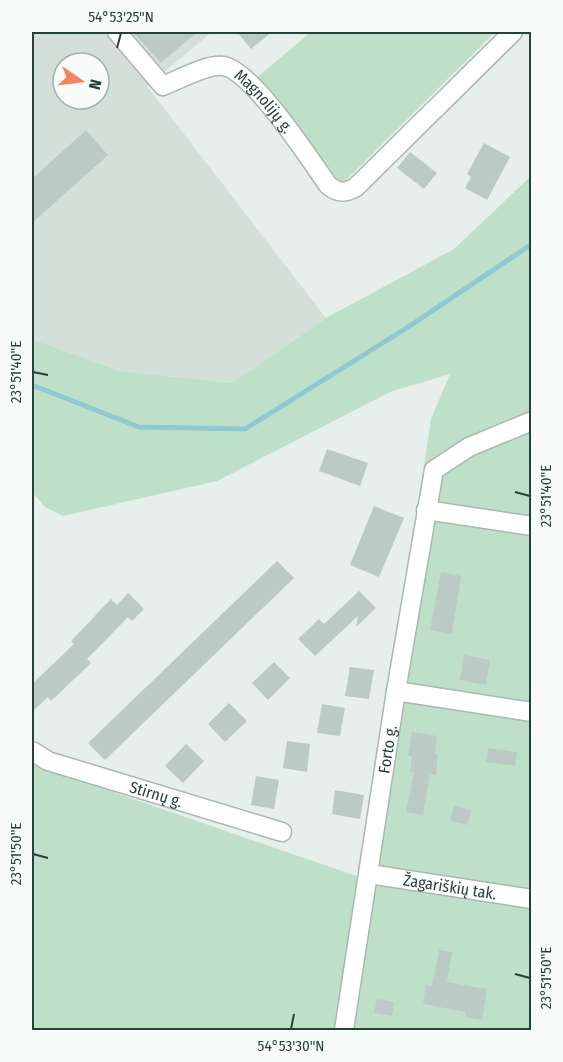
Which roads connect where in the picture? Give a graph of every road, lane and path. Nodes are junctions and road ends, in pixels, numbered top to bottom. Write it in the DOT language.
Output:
graph roads {
  1 [pos="117,32"];
  2 [pos="513,32"];
  3 [pos="531,421"];
  4 [pos="426,510"];
  5 [pos="531,526"];
  6 [pos="396,691"];
  7 [pos="531,712"];
  8 [pos="32,751"];
  9 [pos="282,832"];
  10 [pos="369,874"];
  11 [pos="531,899"];
  12 [pos="344,1030"];
  1 -- 2 [label="street, Magnolijų g."];
  3 -- 4 [label="street, Forto g."];
  4 -- 5 [label="street"];
  4 -- 6 [label="street, Forto g."];
  6 -- 7 [label="street"];
  6 -- 10 [label="street, Forto g."];
  8 -- 9 [label="street, Stirnų g."];
  10 -- 11 [label="street, Žagariškių tak."];
  10 -- 12 [label="street, Forto g."];
}
